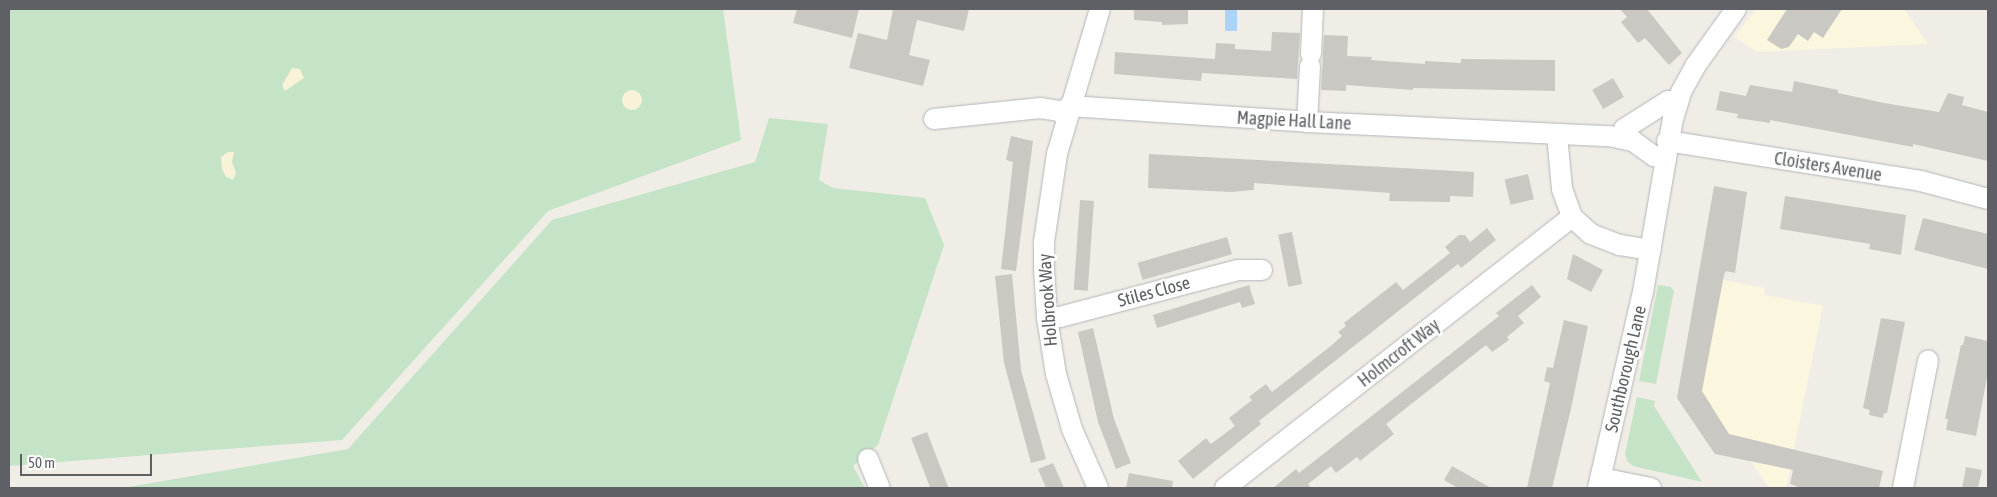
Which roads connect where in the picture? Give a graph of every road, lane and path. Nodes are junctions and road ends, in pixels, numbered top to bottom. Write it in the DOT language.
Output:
graph roads {
  1 [pos="1100,9"];
  2 [pos="1313,9"];
  3 [pos="1736,9"];
  4 [pos="1678,103"];
  5 [pos="1068,111"];
  6 [pos="934,119"];
  7 [pos="1307,122"];
  8 [pos="1557,135"];
  9 [pos="1622,138"];
  10 [pos="1666,150"];
  11 [pos="1988,199"];
  12 [pos="1572,217"];
  13 [pos="1651,250"];
  14 [pos="1262,270"];
  15 [pos="1047,318"];
  16 [pos="1928,360"];
  17 [pos="868,459"];
  18 [pos="1600,483"];
  19 [pos="880,488"];
  20 [pos="1098,488"];
  21 [pos="1225,488"];
  22 [pos="1651,488"];
  23 [pos="1903,488"];
  1 -- 5 [label="street"];
  2 -- 7 [label="street"];
  3 -- 4 [label="street, Southborough Lane"];
  4 -- 9 [label="street"];
  4 -- 10 [label="street, Southborough Lane"];
  5 -- 6 [label="street, Magpie Hall Lane"];
  5 -- 7 [label="street, Magpie Hall Lane"];
  5 -- 15 [label="street, Holbrook Way"];
  7 -- 8 [label="street, Magpie Hall Lane"];
  8 -- 9 [label="street, Magpie Hall Lane"];
  8 -- 12 [label="street"];
  9 -- 10 [label="street, Magpie Hall Lane"];
  10 -- 11 [label="street, Cloisters Avenue"];
  10 -- 13 [label="street, Southborough Lane"];
  12 -- 13 [label="street"];
  12 -- 21 [label="street, Holmcroft Way"];
  13 -- 18 [label="street, Southborough Lane"];
  14 -- 15 [label="street, Stiles Close"];
  15 -- 20 [label="street, Holbrook Way"];
  16 -- 23 [label="street"];
  17 -- 19 [label="street"];
  18 -- 22 [label="street"];
}
